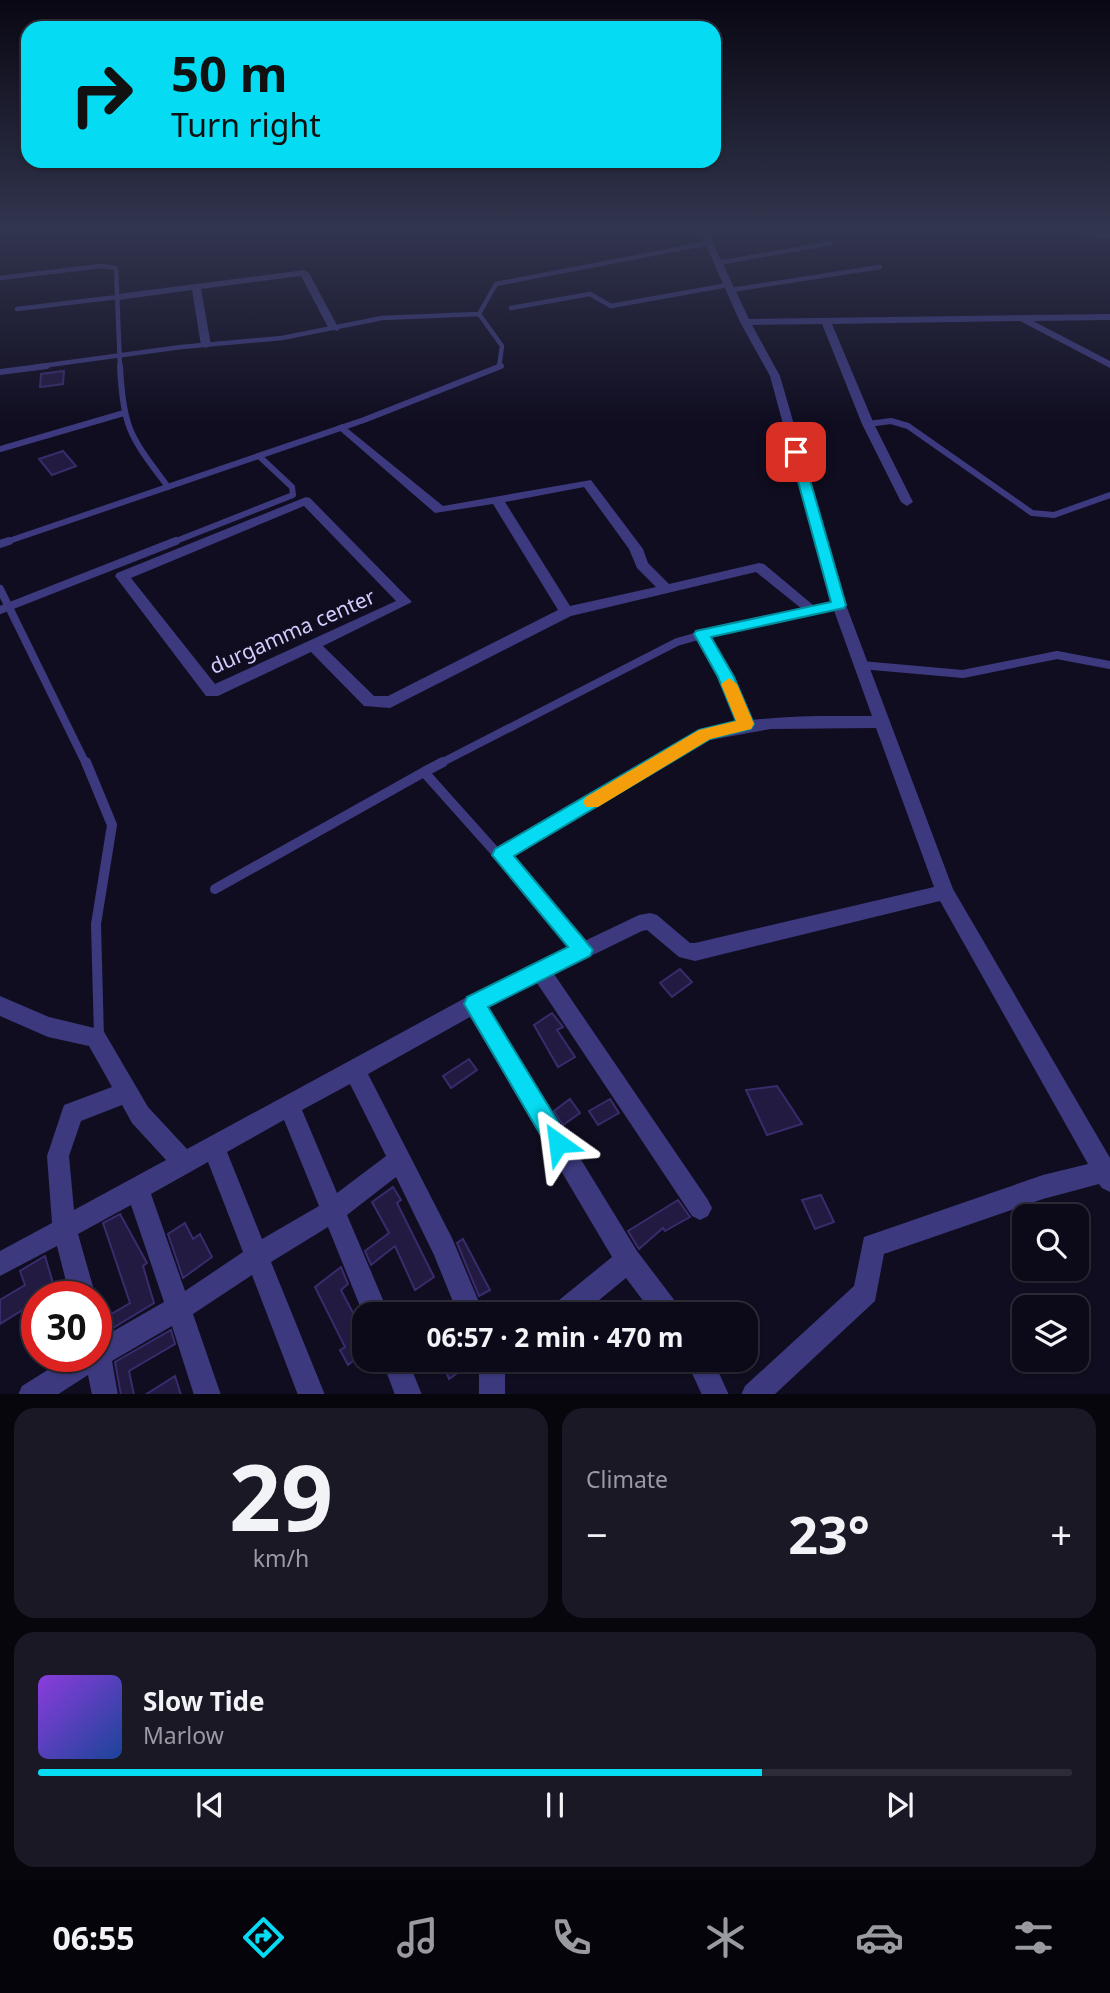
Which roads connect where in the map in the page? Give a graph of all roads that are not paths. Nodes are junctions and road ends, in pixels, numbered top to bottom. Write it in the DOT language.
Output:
graph roads {
  1 [pos="118,292"];
  2 [pos="157,292"];
  3 [pos="197,292"];
  4 [pos="314,292"];
  5 [pos="489,292"];
  6 [pos="702,292"];
  7 [pos="731,292"];
  8 [pos="118,297"];
  9 [pos="511,308"];
  10 [pos="18,309"];
  11 [pos="479,314"];
  12 [pos="1110,317"];
  13 [pos="1081,318"];
  14 [pos="1022,319"];
  15 [pos="826,321"];
  16 [pos="746,322"];
  17 [pos="334,329"];
  18 [pos="1110,330"];
  19 [pos="206,345"];
  20 [pos="122,355"];
  21 [pos="1110,365"];
  22 [pos="0,372"];
  23 [pos="124,414"];
  24 [pos="868,424"];
  25 [pos="342,428"];
  26 [pos="0,449"];
  27 [pos="259,456"];
  28 [pos="168,487"];
  29 [pos="1110,495"];
  30 [pos="498,501"];
  31 [pos="907,502"];
  32 [pos="0,544"];
  33 [pos="0,589"];
  34 [pos="666,589"];
  35 [pos="839,605"];
  36 [pos="10,606"];
  37 [pos="0,610"];
  38 [pos="813,610"];
  39 [pos="566,612"];
  40 [pos="701,634"];
  41 [pos="313,645"];
  42 [pos="861,665"];
  43 [pos="1110,665"];
  44 [pos="882,722"];
  45 [pos="746,724"];
  46 [pos="424,772"];
  47 [pos="501,855"];
  48 [pos="215,889"];
  49 [pos="946,892"];
  50 [pos="583,950"];
  51 [pos="540,970"];
  52 [pos="474,1004"];
  53 [pos="0,1006"];
  54 [pos="99,1041"];
  55 [pos="354,1069"];
  56 [pos="125,1093"];
  57 [pos="289,1106"];
  58 [pos="214,1148"];
  59 [pos="400,1160"];
  60 [pos="185,1164"];
  61 [pos="1107,1175"];
  62 [pos="138,1191"];
  63 [pos="700,1208"];
  64 [pos="331,1212"];
  65 [pos="64,1227"];
  66 [pos="256,1257"];
  67 [pos="628,1260"];
  68 [pos="0,1264"];
  69 [pos="79,1281"];
  70 [pos="371,1302"];
  71 [pos="466,1302"];
  72 [pos="577,1302"];
  73 [pos="660,1302"];
  74 [pos="177,1308"];
  75 [pos="112,1344"];
  76 [pos="67,1372"];
  77 [pos="100,1372"];
  78 [pos="400,1372"];
  79 [pos="492,1372"];
  80 [pos="705,1372"];
  81 [pos="33,1394"];
  82 [pos="105,1394"];
  83 [pos="208,1394"];
  84 [pos="312,1394"];
  85 [pos="410,1394"];
  86 [pos="492,1394"];
  87 [pos="716,1394"];
  88 [pos="755,1394"];
  1 -- 8 [label="lane"];
  2 -- 8 [label="street"];
  3 -- 19 [label="street"];
  4 -- 17 [label="street"];
  5 -- 11 [label="lane"];
  6 -- 9 [label="lane"];
  7 -- 16 [label="street"];
  8 -- 10 [label="lane"];
  8 -- 20 [label="lane"];
  11 -- 17 [label="lane"];
  11 -- 25 [label="lane"];
  12 -- 13 [label="street"];
  13 -- 14 [label="street"];
  13 -- 18 [label="street"];
  14 -- 15 [label="street"];
  14 -- 21 [label="street"];
  15 -- 16 [label="street"];
  15 -- 24 [label="street"];
  16 -- 35 [label="street"];
  17 -- 19 [label="lane"];
  19 -- 20 [label="lane"];
  20 -- 22 [label="lane"];
  20 -- 23 [label="lane"];
  23 -- 26 [label="lane"];
  23 -- 28 [label="lane"];
  24 -- 29 [label="lane"];
  24 -- 31 [label="street"];
  25 -- 27 [label="lane"];
  25 -- 30 [label="street"];
  27 -- 28 [label="lane"];
  27 -- 36 [label="lane"];
  28 -- 32 [label="lane"];
  30 -- 34 [label="street"];
  30 -- 39 [label="street"];
  33 -- 36 [label="lane"];
  34 -- 38 [label="street"];
  34 -- 39 [label="street"];
  35 -- 38 [label="lane"];
  35 -- 42 [label="street"];
  36 -- 37 [label="lane"];
  36 -- 54 [label="lane"];
  38 -- 40 [label="lane"];
  39 -- 41 [label="street"];
  40 -- 45 [label="lane"];
  40 -- 46 [label="lane"];
  41 -- 41 [label="street, durgamma center"];
  42 -- 43 [label="lane"];
  42 -- 44 [label="street"];
  44 -- 45 [label="street"];
  44 -- 49 [label="street"];
  45 -- 47 [label="street"];
  46 -- 47 [label="lane"];
  46 -- 48 [label="lane"];
  47 -- 50 [label="lane"];
  49 -- 50 [label="street"];
  49 -- 61 [label="street"];
  50 -- 51 [label="street"];
  51 -- 52 [label="street"];
  51 -- 63 [label="street"];
  52 -- 55 [label="street"];
  52 -- 67 [label="street"];
  53 -- 54 [label="street"];
  54 -- 56 [label="street"];
  55 -- 57 [label="street"];
  55 -- 59 [label="street"];
  56 -- 60 [label="street"];
  56 -- 65 [label="street"];
  57 -- 58 [label="street"];
  57 -- 64 [label="street"];
  58 -- 60 [label="street"];
  58 -- 66 [label="street"];
  59 -- 64 [label="street"];
  59 -- 71 [label="street"];
  60 -- 62 [label="street"];
  61 -- 88 [label="street"];
  62 -- 65 [label="street"];
  62 -- 74 [label="street"];
  64 -- 66 [label="street"];
  64 -- 70 [label="street"];
  65 -- 68 [label="street"];
  65 -- 69 [label="street"];
  66 -- 74 [label="street"];
  66 -- 84 [label="street"];
  67 -- 72 [label="street"];
  67 -- 73 [label="street"];
  74 -- 75 [label="street"];
  74 -- 83 [label="street"];
  76 -- 81 [label="street"];
  77 -- 82 [label="street"];
  78 -- 85 [label="street"];
  79 -- 86 [label="street"];
  80 -- 87 [label="street"];
}
